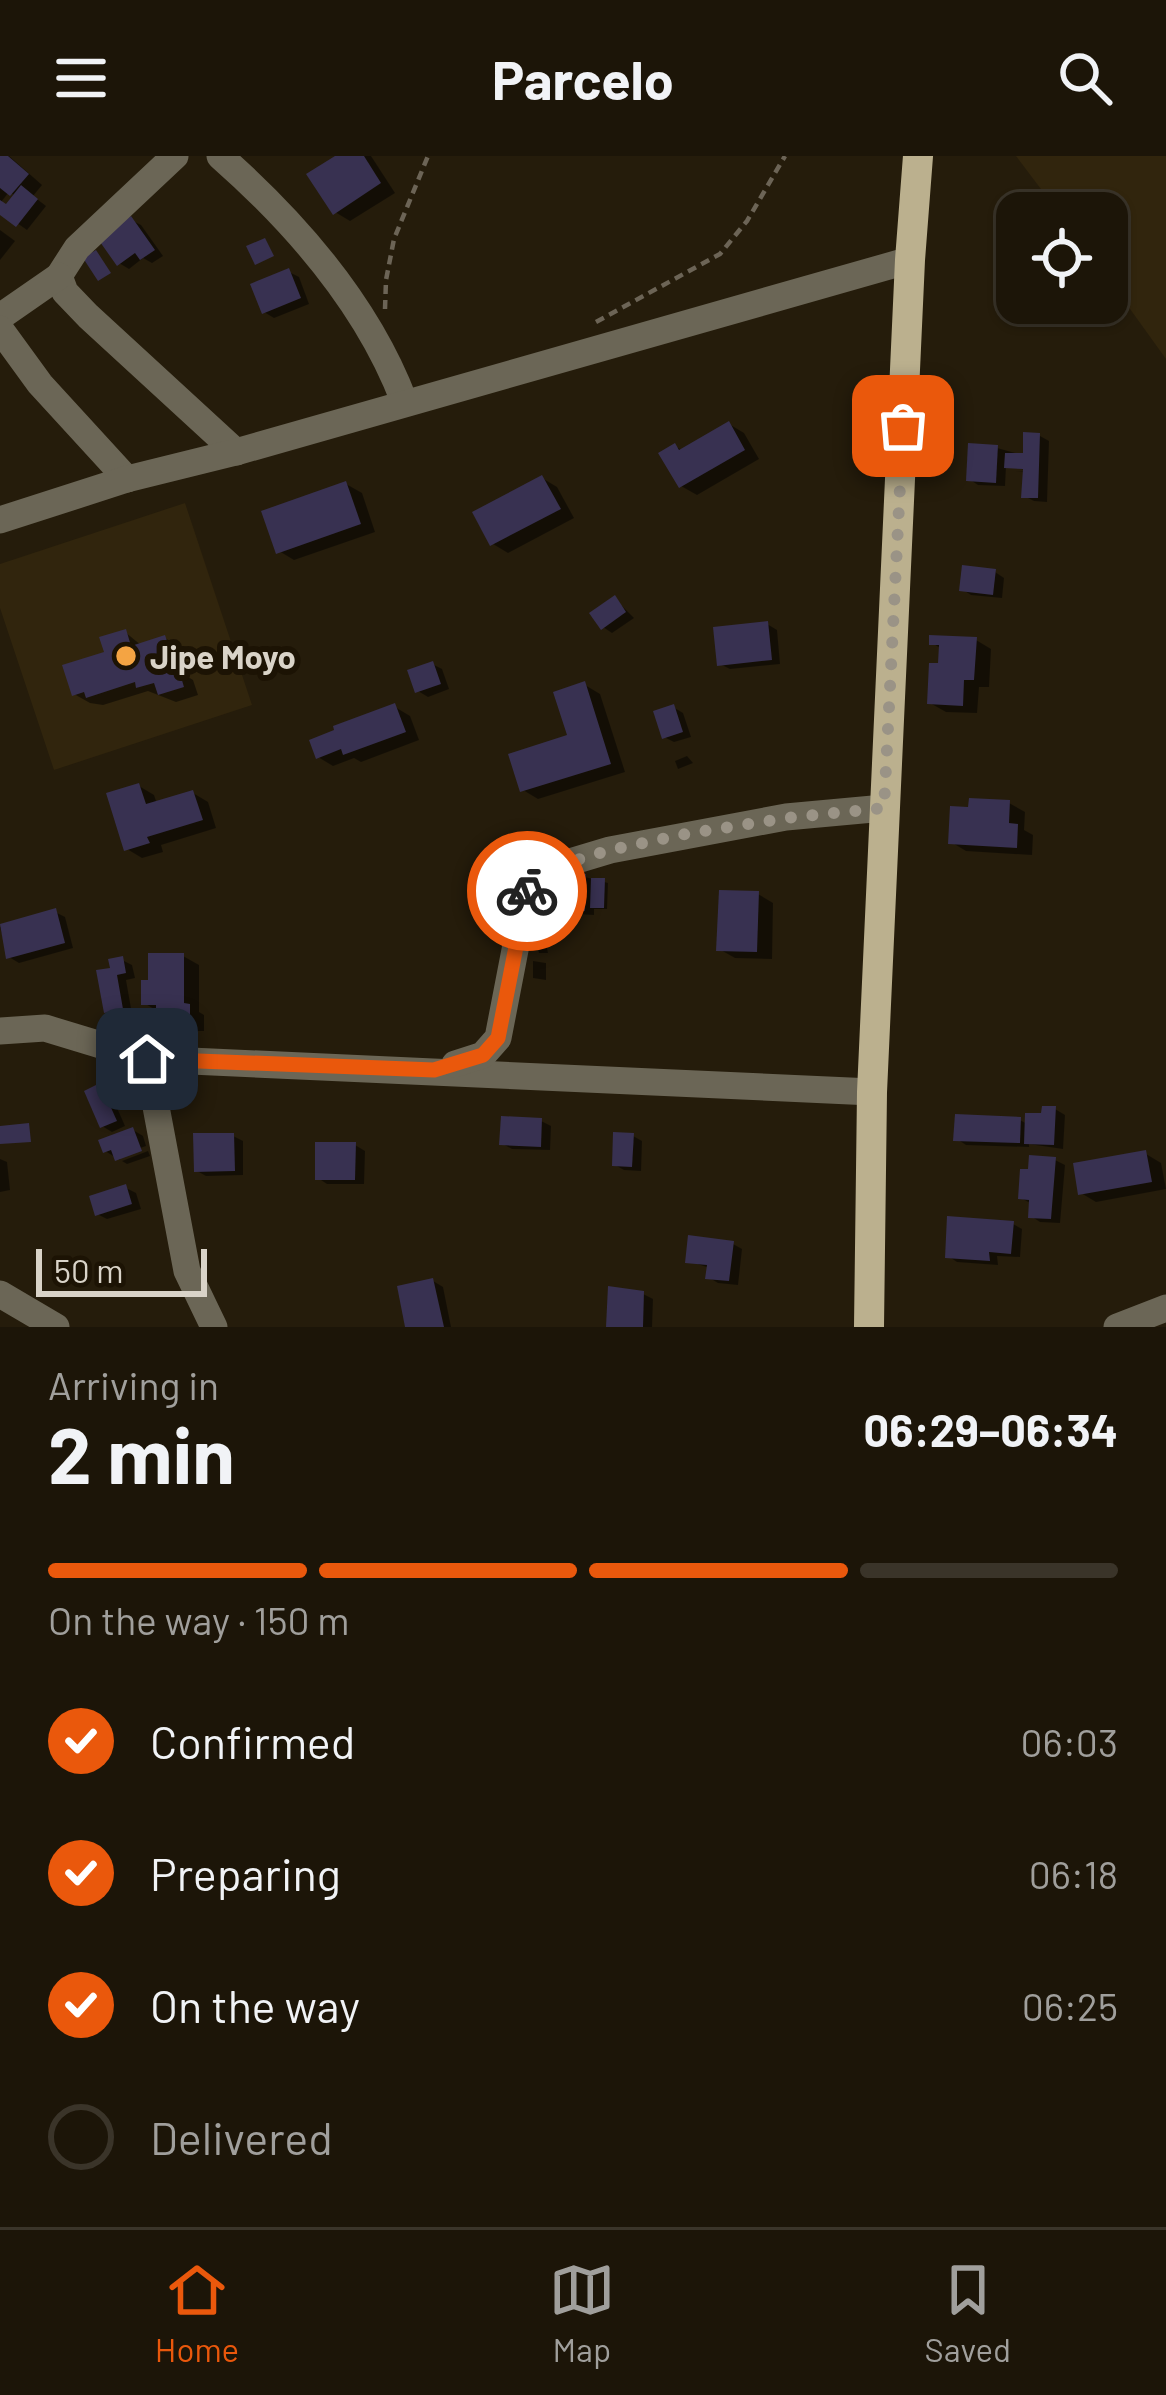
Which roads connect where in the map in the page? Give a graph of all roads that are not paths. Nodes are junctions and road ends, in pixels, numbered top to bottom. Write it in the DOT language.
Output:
graph roads {
  1 [pos="175,156"];
  2 [pos="220,156"];
  3 [pos="918,156"];
  4 [pos="910,260"];
  5 [pos="58,276"];
  6 [pos="0,317"];
  7 [pos="0,329"];
  8 [pos="404,401"];
  9 [pos="236,452"];
  10 [pos="127,479"];
  11 [pos="0,520"];
  12 [pos="884,808"];
  13 [pos="0,1031"];
  14 [pos="147,1059"];
  15 [pos="434,1070"];
  16 [pos="872,1091"];
  17 [pos="0,1294"];
  18 [pos="1166,1308"];
  19 [pos="56,1327"];
  20 [pos="214,1327"];
  21 [pos="869,1327"];
  22 [pos="1117,1327"];
  1 -- 5 [label="street"];
  2 -- 8 [label="street"];
  3 -- 4 [label="main road"];
  4 -- 8 [label="street"];
  4 -- 12 [label="main road"];
  5 -- 6 [label="street"];
  5 -- 9 [label="street"];
  7 -- 10 [label="street"];
  8 -- 9 [label="street"];
  9 -- 10 [label="street"];
  10 -- 11 [label="street"];
  12 -- 15 [label="street"];
  12 -- 16 [label="main road"];
  13 -- 14 [label="street"];
  14 -- 15 [label="street"];
  14 -- 20 [label="street"];
  15 -- 16 [label="street"];
  16 -- 21 [label="main road"];
  17 -- 19 [label="street"];
  18 -- 22 [label="street"];
}
